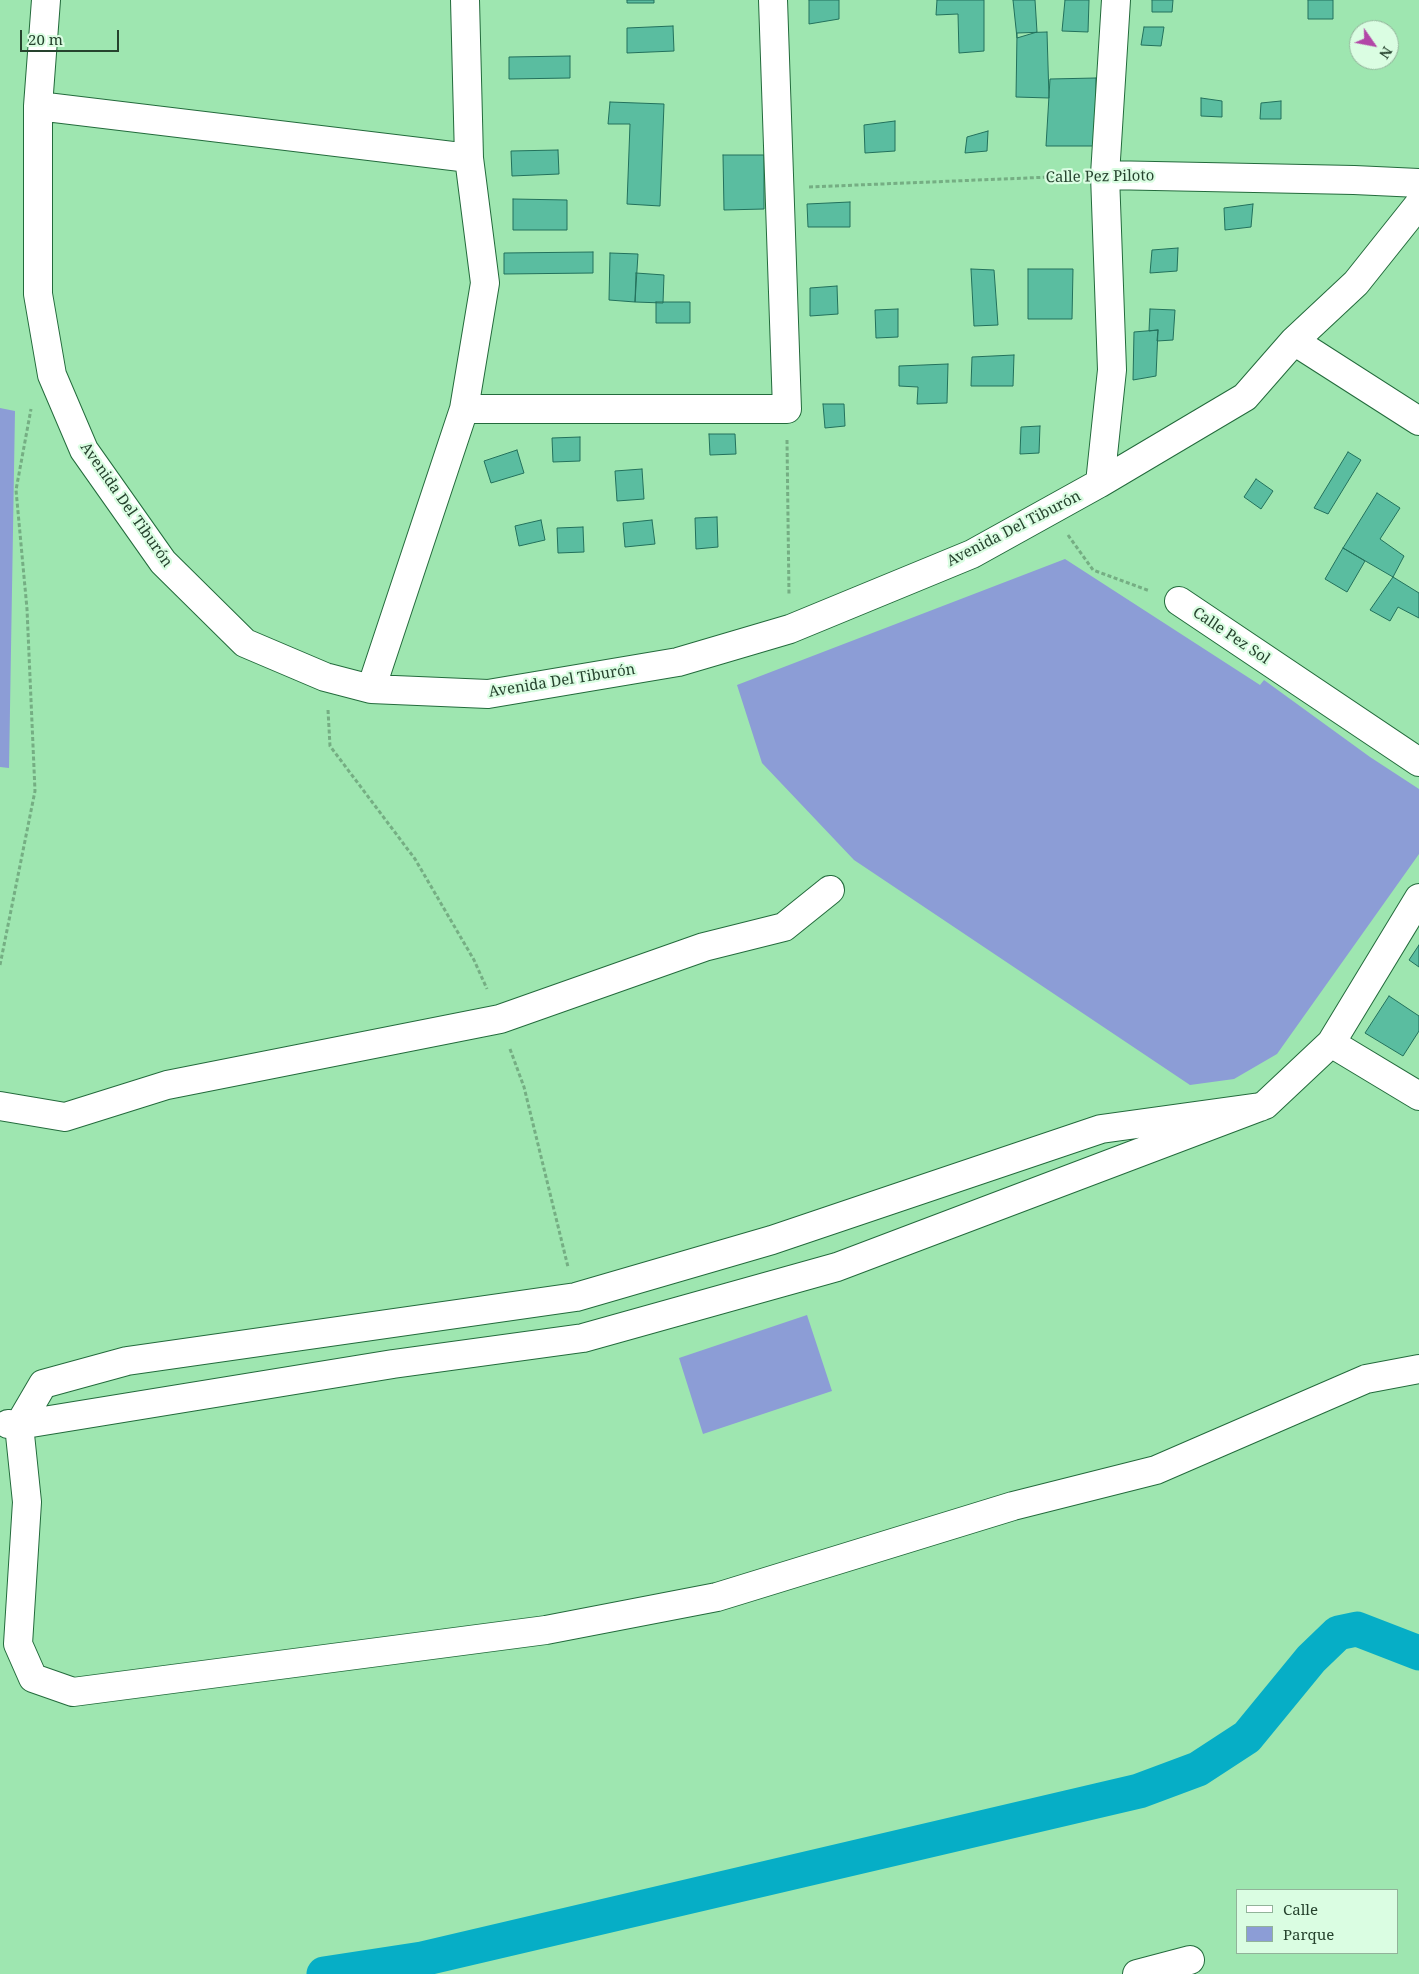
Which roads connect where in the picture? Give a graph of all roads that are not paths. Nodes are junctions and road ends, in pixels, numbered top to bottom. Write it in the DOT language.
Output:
graph roads {
  1 [pos="46,0"];
  2 [pos="465,0"];
  3 [pos="773,0"];
  4 [pos="1116,0"];
  5 [pos="38,106"];
  6 [pos="469,158"];
  7 [pos="1105,175"];
  8 [pos="1419,183"];
  9 [pos="1419,204"];
  10 [pos="1294,340"];
  11 [pos="464,409"];
  12 [pos="1419,421"];
  13 [pos="1100,483"];
  14 [pos="1179,601"];
  15 [pos="371,689"];
  16 [pos="1419,762"];
  17 [pos="830,890"];
  18 [pos="1419,898"];
  19 [pos="1331,1042"];
  20 [pos="1419,1096"];
  21 [pos="0,1106"];
  22 [pos="1260,1107"];
  23 [pos="1419,1369"];
  24 [pos="9,1424"];
  25 [pos="1190,1960"];
  26 [pos="1137,1974"];
  1 -- 5 [label="street, Avenida Del Tiburón"];
  2 -- 6 [label="street"];
  3 -- 11 [label="street"];
  4 -- 7 [label="street"];
  5 -- 6 [label="street"];
  5 -- 15 [label="street, Avenida Del Tiburón"];
  6 -- 11 [label="street"];
  7 -- 8 [label="street, Calle Pez Piloto"];
  7 -- 13 [label="street"];
  9 -- 10 [label="street, Avenida Del Tiburón"];
  10 -- 12 [label="street"];
  10 -- 13 [label="street, Avenida Del Tiburón"];
  11 -- 15 [label="street"];
  13 -- 15 [label="street, Avenida Del Tiburón"];
  14 -- 16 [label="street, Calle Pez Sol"];
  17 -- 21 [label="street"];
  18 -- 19 [label="street"];
  19 -- 20 [label="street"];
  19 -- 22 [label="street"];
  22 -- 24 [label="street"];
  22 -- 24 [label="street"];
  23 -- 24 [label="street"];
  25 -- 26 [label="street"];
}
